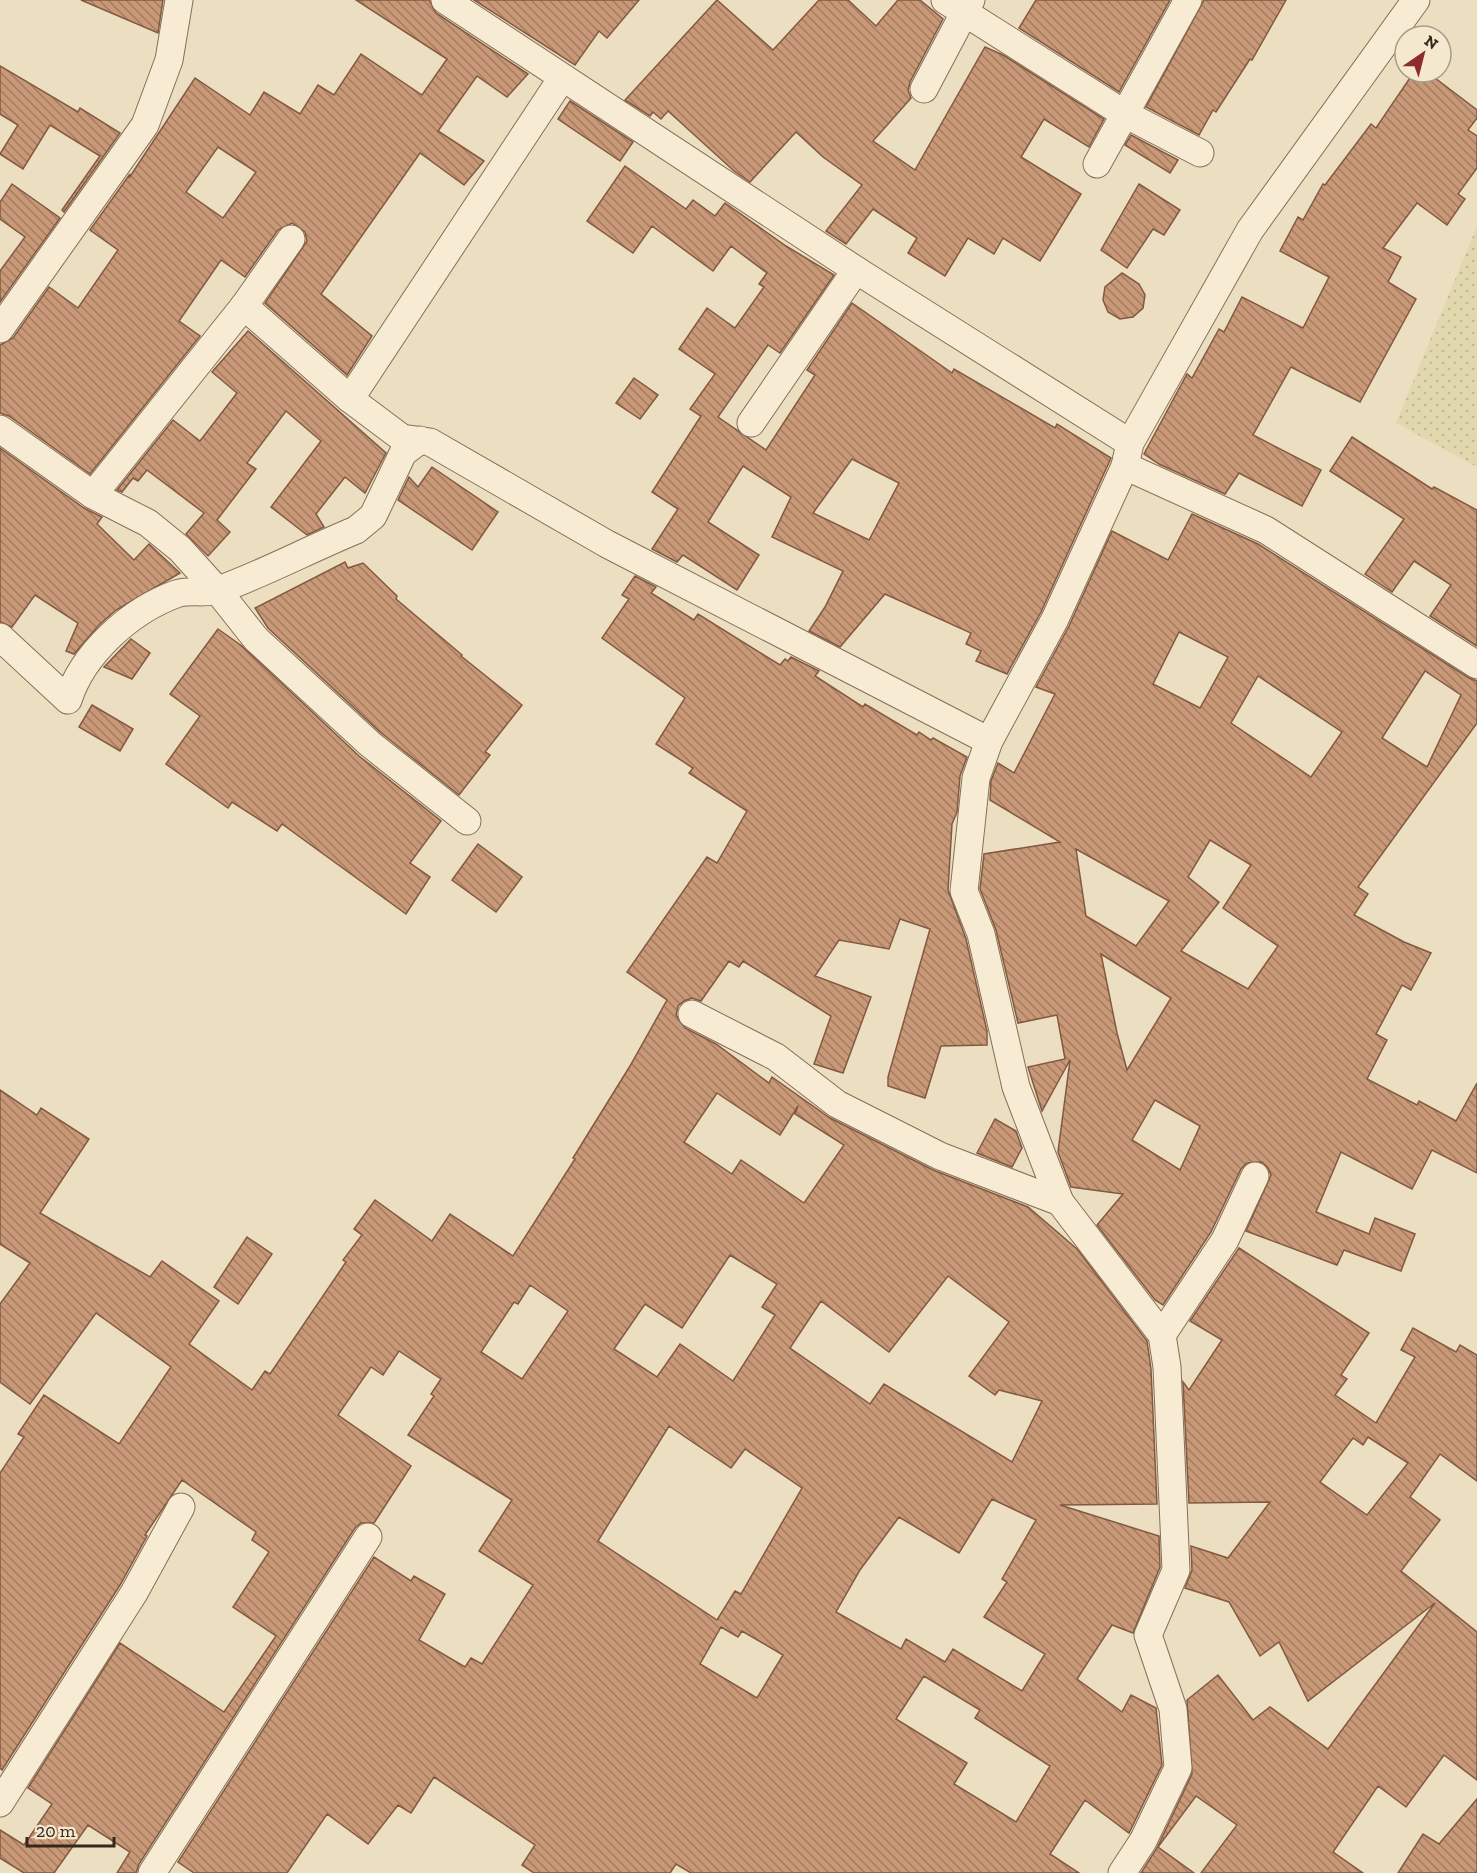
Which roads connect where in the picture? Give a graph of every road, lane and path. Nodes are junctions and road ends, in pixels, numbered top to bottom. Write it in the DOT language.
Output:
graph roads {
  1 [pos="179,0"];
  2 [pos="1188,0"];
  3 [pos="1416,0"];
  4 [pos="457,3"];
  5 [pos="960,4"];
  6 [pos="562,78"];
  7 [pos="924,89"];
  8 [pos="1123,113"];
  9 [pos="1200,153"];
  10 [pos="1096,164"];
  11 [pos="291,239"];
  12 [pos="856,270"];
  13 [pos="244,306"];
  14 [pos="0,329"];
  15 [pos="350,399"];
  16 [pos="751,423"];
  17 [pos="0,429"];
  18 [pos="420,440"];
  19 [pos="1128,455"];
  20 [pos="93,495"];
  21 [pos="218,591"];
  22 [pos="0,637"];
  23 [pos="1477,665"];
  24 [pos="989,741"];
  25 [pos="467,821"];
  26 [pos="692,1014"];
  27 [pos="1256,1176"];
  28 [pos="1060,1202"];
  29 [pos="1162,1335"];
  30 [pos="181,1507"];
  31 [pos="368,1537"];
  32 [pos="0,1803"];
  33 [pos="152,1873"];
  34 [pos="1122,1873"];
  1 -- 14 [label="street"];
  2 -- 8 [label="street"];
  3 -- 19 [label="street"];
  4 -- 6 [label="street"];
  5 -- 7 [label="street"];
  5 -- 8 [label="street"];
  6 -- 12 [label="street"];
  6 -- 15 [label="street"];
  8 -- 9 [label="street"];
  8 -- 10 [label="street"];
  11 -- 13 [label="street"];
  12 -- 16 [label="street"];
  12 -- 19 [label="street"];
  13 -- 15 [label="street"];
  13 -- 20 [label="street"];
  15 -- 18 [label="street"];
  17 -- 20 [label="street"];
  18 -- 21 [label="street"];
  18 -- 24 [label="street"];
  19 -- 23 [label="street"];
  19 -- 24 [label="street"];
  20 -- 21 [label="street"];
  21 -- 22 [label="street"];
  21 -- 25 [label="street"];
  24 -- 28 [label="street"];
  26 -- 28 [label="street"];
  27 -- 29 [label="street"];
  28 -- 29 [label="street"];
  29 -- 34 [label="street"];
  30 -- 32 [label="street"];
  31 -- 33 [label="street"];
}
